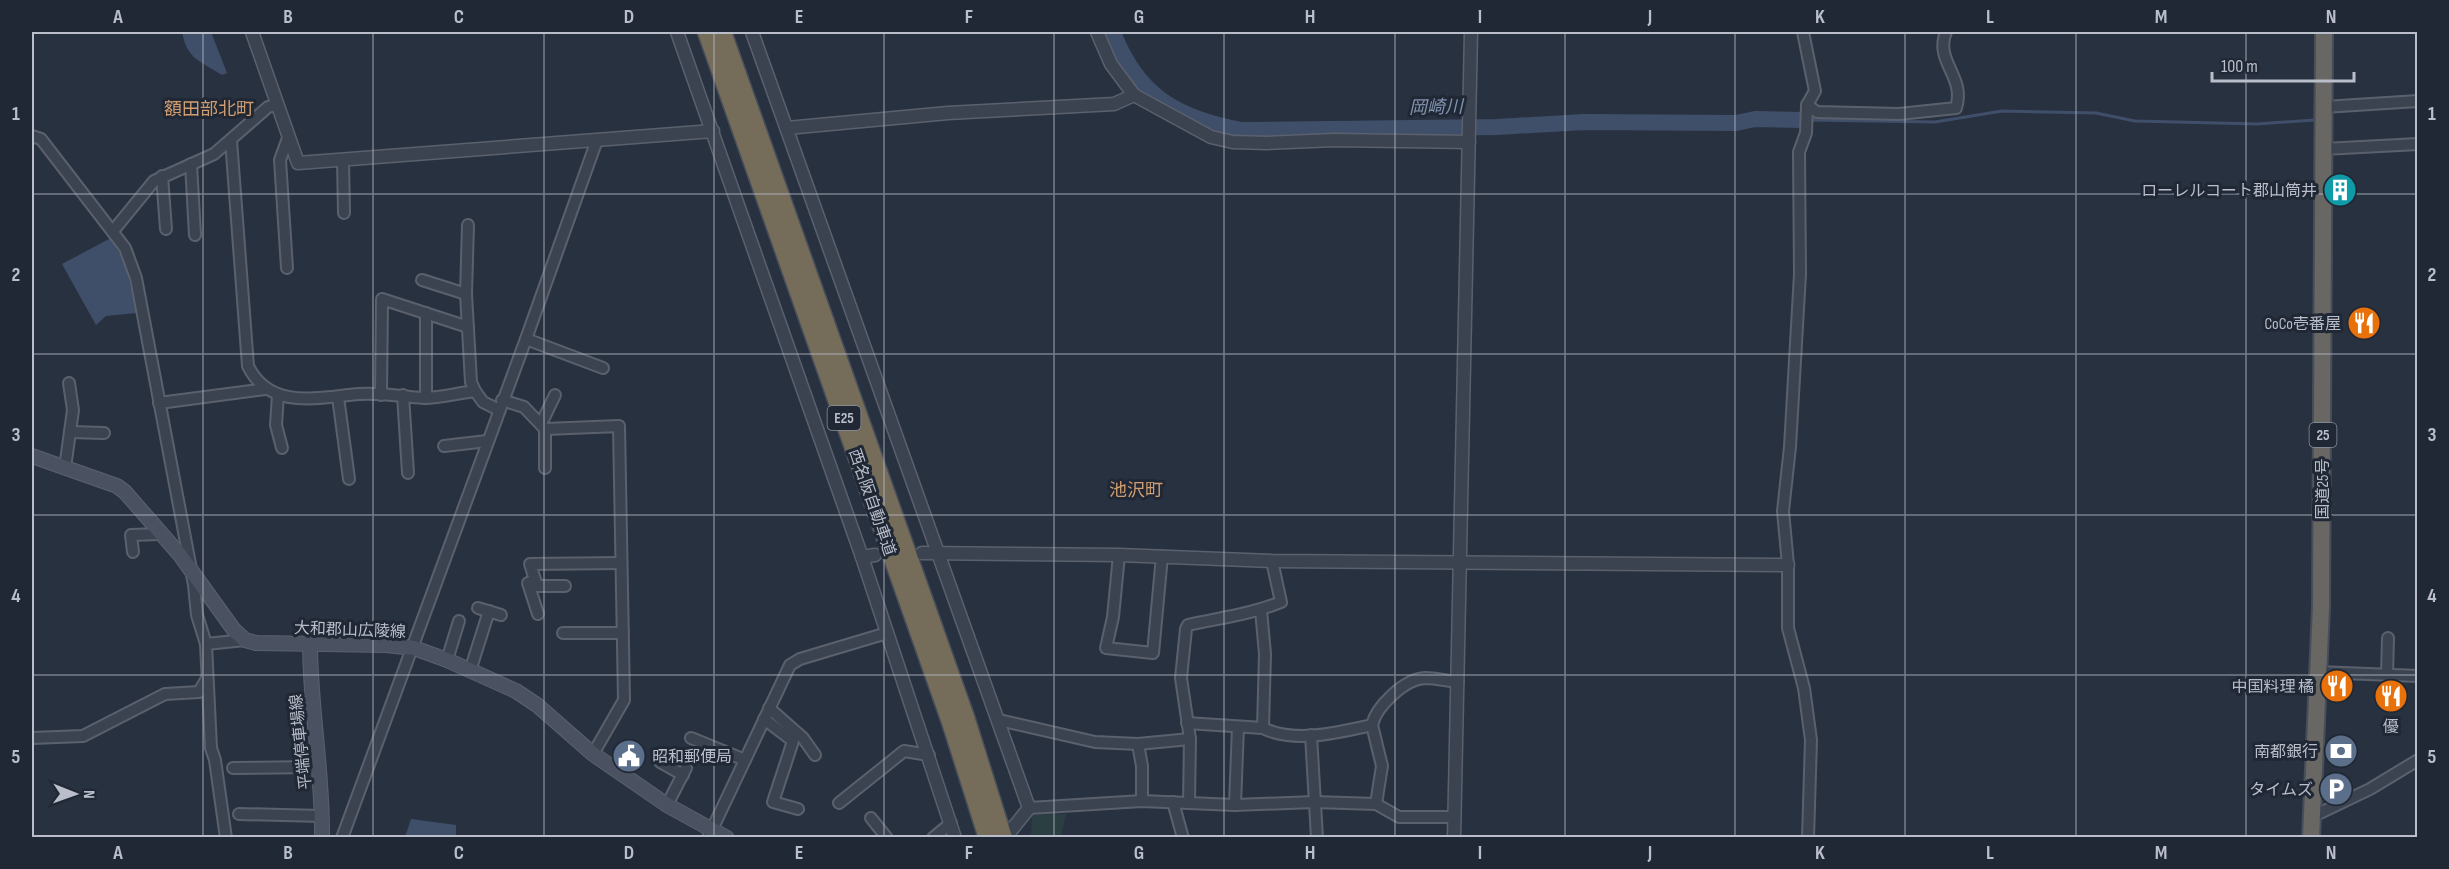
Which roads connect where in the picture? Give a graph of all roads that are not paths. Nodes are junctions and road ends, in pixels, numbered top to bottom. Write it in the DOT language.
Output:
graph roads {
  1 [pos="252,32"];
  2 [pos="677,32"];
  3 [pos="707,32"];
  4 [pos="724,32"];
  5 [pos="752,32"];
  6 [pos="1097,32"];
  7 [pos="1471,32"];
  8 [pos="1803,32"];
  9 [pos="1946,32"];
  10 [pos="2325,32"];
  11 [pos="1134,95"];
  12 [pos="2418,101"];
  13 [pos="276,105"];
  14 [pos="1807,107"];
  15 [pos="2324,107"];
  16 [pos="787,128"];
  17 [pos="713,131"];
  18 [pos="32,136"];
  19 [pos="288,138"];
  20 [pos="1469,139"];
  21 [pos="231,140"];
  22 [pos="597,140"];
  23 [pos="2418,144"];
  24 [pos="2324,149"];
  25 [pos="343,161"];
  26 [pos="191,164"];
  27 [pos="162,176"];
  28 [pos="344,213"];
  29 [pos="468,225"];
  30 [pos="166,229"];
  31 [pos="113,231"];
  32 [pos="195,235"];
  33 [pos="287,268"];
  34 [pos="422,280"];
  35 [pos="466,294"];
  36 [pos="426,313"];
  37 [pos="468,327"];
  38 [pos="526,339"];
  39 [pos="603,368"];
  40 [pos="69,383"];
  41 [pos="265,389"];
  42 [pos="475,391"];
  43 [pos="278,394"];
  44 [pos="381,394"];
  45 [pos="403,395"];
  46 [pos="555,395"];
  47 [pos="338,397"];
  48 [pos="426,398"];
  49 [pos="159,403"];
  50 [pos="501,405"];
  51 [pos="543,427"];
  52 [pos="70,432"];
  53 [pos="104,433"];
  54 [pos="487,441"];
  55 [pos="444,446"];
  56 [pos="282,448"];
  57 [pos="32,456"];
  58 [pos="65,468"];
  59 [pos="545,468"];
  60 [pos="408,473"];
  61 [pos="349,479"];
  62 [pos="160,534"];
  63 [pos="133,552"];
  64 [pos="938,552"];
  65 [pos="922,553"];
  66 [pos="1119,555"];
  67 [pos="1162,556"];
  68 [pos="1272,561"];
  69 [pos="1459,561"];
  70 [pos="621,563"];
  71 [pos="1788,565"];
  72 [pos="191,570"];
  73 [pos="535,580"];
  74 [pos="565,586"];
  75 [pos="1261,610"];
  76 [pos="538,614"];
  77 [pos="501,615"];
  78 [pos="459,621"];
  79 [pos="563,633"];
  80 [pos="623,633"];
  81 [pos="886,633"];
  82 [pos="2388,638"];
  83 [pos="245,640"];
  84 [pos="310,643"];
  85 [pos="206,644"];
  86 [pos="411,647"];
  87 [pos="447,660"];
  88 [pos="470,670"];
  89 [pos="2318,672"];
  90 [pos="2387,675"];
  91 [pos="2418,676"];
  92 [pos="207,678"];
  93 [pos="1458,682"];
  94 [pos="766,714"];
  95 [pos="999,720"];
  96 [pos="1187,723"];
  97 [pos="1372,726"];
  98 [pos="1238,727"];
  99 [pos="1263,728"];
  100 [pos="1311,735"];
  101 [pos="32,738"];
  102 [pos="691,738"];
  103 [pos="1190,739"];
  104 [pos="1138,744"];
  105 [pos="593,754"];
  106 [pos="815,755"];
  107 [pos="929,755"];
  108 [pos="745,760"];
  109 [pos="2418,760"];
  110 [pos="660,762"];
  111 [pos="319,767"];
  112 [pos="233,768"];
  113 [pos="1142,801"];
  114 [pos="1173,802"];
  115 [pos="1190,802"];
  116 [pos="1314,802"];
  117 [pos="838,804"];
  118 [pos="985,804"];
  119 [pos="1376,804"];
  120 [pos="667,805"];
  121 [pos="1235,805"];
  122 [pos="1029,808"];
  123 [pos="798,809"];
  124 [pos="2312,812"];
  125 [pos="239,814"];
  126 [pos="322,816"];
  127 [pos="1455,817"];
  128 [pos="871,818"];
  129 [pos="951,823"];
  130 [pos="710,833"];
  131 [pos="226,837"];
  132 [pos="322,837"];
  133 [pos="342,837"];
  134 [pos="727,837"];
  135 [pos="887,837"];
  136 [pos="933,837"];
  137 [pos="955,837"];
  138 [pos="988,837"];
  139 [pos="1004,837"];
  140 [pos="1183,837"];
  141 [pos="1317,837"];
  142 [pos="1454,837"];
  143 [pos="1808,837"];
  144 [pos="2311,837"];
  1 -- 13 [label="street"];
  2 -- 17 [label="street"];
  3 -- 118 [label="highway, 西名阪自動車道 / E25"];
  4 -- 118 [label="highway, 西名阪自動車道 / E25"];
  5 -- 16 [label="street"];
  6 -- 11 [label="street"];
  7 -- 20 [label="street"];
  8 -- 14 [label="street"];
  9 -- 14 [label="street"];
  10 -- 15 [label="highway, 国道25号 / 25"];
  11 -- 16 [label="street"];
  11 -- 20 [label="street"];
  12 -- 15 [label="street"];
  13 -- 19 [label="street"];
  13 -- 21 [label="street"];
  14 -- 71 [label="street"];
  15 -- 24 [label="highway, 国道25号 / 25"];
  16 -- 64 [label="street"];
  17 -- 22 [label="street"];
  17 -- 81 [label="street"];
  18 -- 31 [label="street"];
  19 -- 25 [label="street"];
  19 -- 33 [label="street"];
  20 -- 69 [label="street"];
  21 -- 26 [label="street"];
  21 -- 41 [label="street"];
  22 -- 25 [label="street"];
  22 -- 38 [label="street"];
  23 -- 24 [label="street"];
  24 -- 89 [label="highway, 国道25号 / 25"];
  25 -- 28 [label="street"];
  26 -- 27 [label="street"];
  26 -- 32 [label="street"];
  27 -- 30 [label="street"];
  27 -- 31 [label="street"];
  29 -- 35 [label="street"];
  31 -- 49 [label="street"];
  34 -- 35 [label="street"];
  35 -- 37 [label="street"];
  36 -- 37 [label="street"];
  36 -- 44 [label="street"];
  36 -- 48 [label="street"];
  37 -- 42 [label="street"];
  38 -- 39 [label="street"];
  38 -- 50 [label="street"];
  40 -- 52 [label="street"];
  41 -- 43 [label="street"];
  41 -- 49 [label="street"];
  42 -- 48 [label="street"];
  42 -- 50 [label="street"];
  43 -- 47 [label="street"];
  43 -- 56 [label="street"];
  44 -- 45 [label="street"];
  44 -- 47 [label="street"];
  45 -- 48 [label="street"];
  45 -- 60 [label="street"];
  46 -- 51 [label="street"];
  47 -- 61 [label="street"];
  49 -- 72 [label="street"];
  50 -- 51 [label="street"];
  50 -- 54 [label="street"];
  51 -- 59 [label="street"];
  51 -- 70 [label="street"];
  52 -- 53 [label="street"];
  52 -- 58 [label="street"];
  54 -- 55 [label="street"];
  54 -- 86 [label="street"];
  57 -- 58 [label="main road"];
  58 -- 62 [label="main road"];
  62 -- 63 [label="street"];
  62 -- 72 [label="main road"];
  64 -- 65 [label="street"];
  64 -- 66 [label="street"];
  64 -- 95 [label="street"];
  66 -- 67 [label="street"];
  66 -- 67 [label="street"];
  67 -- 68 [label="street"];
  68 -- 69 [label="street"];
  68 -- 75 [label="street"];
  69 -- 71 [label="street"];
  69 -- 93 [label="street"];
  70 -- 73 [label="street"];
  70 -- 80 [label="street"];
  71 -- 143 [label="street"];
  72 -- 83 [label="main road"];
  72 -- 85 [label="street"];
  73 -- 74 [label="street"];
  73 -- 76 [label="street"];
  75 -- 96 [label="street"];
  75 -- 99 [label="street"];
  77 -- 88 [label="street"];
  78 -- 87 [label="street"];
  79 -- 80 [label="street"];
  80 -- 105 [label="street"];
  81 -- 94 [label="street"];
  81 -- 107 [label="street"];
  82 -- 90 [label="street"];
  83 -- 84 [label="main road, 大和郡山広陵線"];
  83 -- 85 [label="street"];
  84 -- 86 [label="main road, 大和郡山広陵線"];
  84 -- 111 [label="main road, 平端停車場線"];
  85 -- 92 [label="street"];
  86 -- 87 [label="main road, 大和郡山広陵線"];
  86 -- 133 [label="street"];
  87 -- 88 [label="main road, 大和郡山広陵線"];
  88 -- 105 [label="main road, 大和郡山広陵線"];
  89 -- 90 [label="street"];
  89 -- 124 [label="highway, 国道25号 / 25"];
  90 -- 91 [label="street"];
  92 -- 101 [label="street"];
  92 -- 131 [label="street"];
  93 -- 97 [label="street"];
  93 -- 127 [label="street"];
  94 -- 106 [label="street"];
  94 -- 108 [label="street"];
  94 -- 123 [label="street"];
  95 -- 104 [label="street"];
  95 -- 122 [label="street"];
  96 -- 98 [label="street"];
  96 -- 103 [label="street"];
  97 -- 100 [label="street"];
  97 -- 119 [label="street"];
  98 -- 99 [label="street"];
  98 -- 121 [label="street"];
  99 -- 100 [label="street"];
  100 -- 116 [label="street"];
  102 -- 108 [label="street"];
  103 -- 104 [label="street"];
  103 -- 115 [label="street"];
  104 -- 113 [label="street"];
  105 -- 120 [label="main road, 大和郡山広陵線"];
  107 -- 117 [label="street"];
  107 -- 129 [label="street"];
  108 -- 130 [label="street"];
  109 -- 124 [label="street"];
  110 -- 120 [label="street"];
  111 -- 112 [label="street"];
  111 -- 126 [label="main road, 平端停車場線"];
  113 -- 114 [label="street"];
  113 -- 122 [label="street"];
  114 -- 115 [label="street"];
  114 -- 140 [label="street"];
  115 -- 121 [label="street"];
  116 -- 119 [label="street"];
  116 -- 121 [label="street"];
  116 -- 141 [label="street"];
  118 -- 138 [label="highway, 西名阪自動車道 / E25"];
  118 -- 139 [label="highway, 西名阪自動車道 / E25"];
  119 -- 127 [label="street"];
  120 -- 130 [label="main road, 大和郡山広陵線"];
  122 -- 139 [label="street"];
  124 -- 144 [label="highway, 国道25号 / 25"];
  125 -- 126 [label="street"];
  126 -- 132 [label="main road, 平端停車場線"];
  127 -- 142 [label="street"];
  128 -- 135 [label="street"];
  129 -- 136 [label="street"];
  129 -- 137 [label="street"];
  130 -- 134 [label="main road, 大和郡山広陵線"];
}
